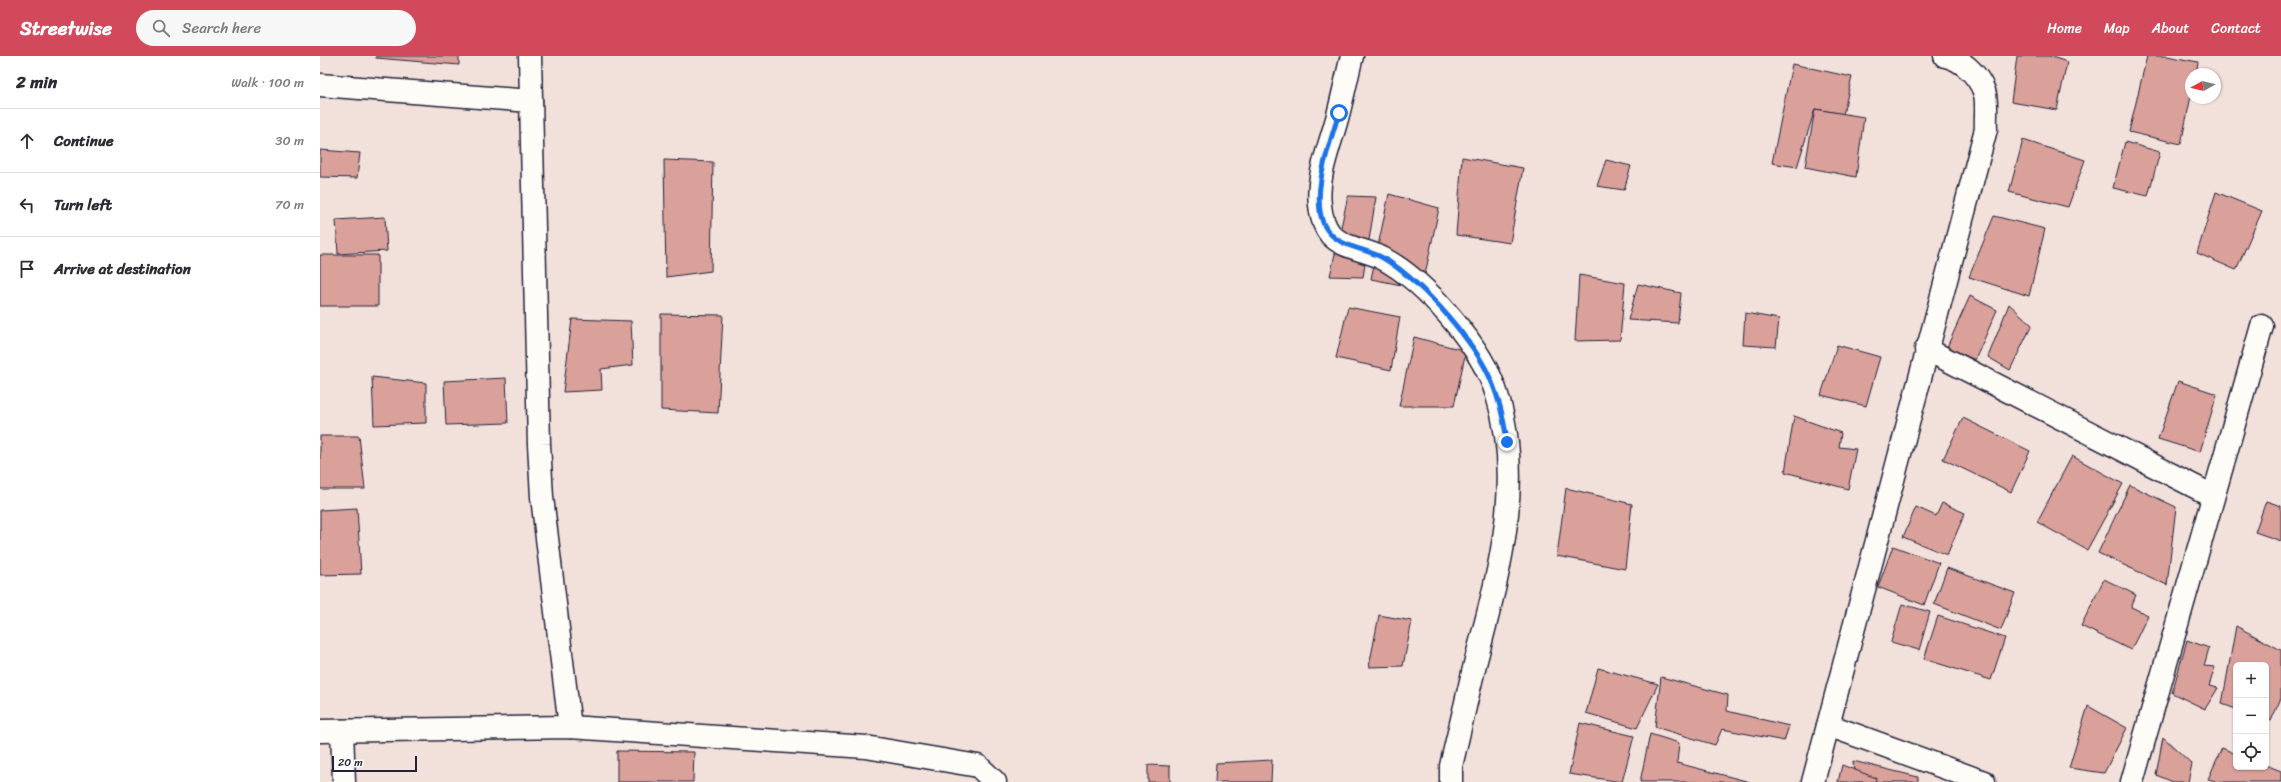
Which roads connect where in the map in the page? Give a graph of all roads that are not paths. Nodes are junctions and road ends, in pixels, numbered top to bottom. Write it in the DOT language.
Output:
graph roads {
  1 [pos="530,56"];
  2 [pos="1352,56"];
  3 [pos="1945,56"];
  4 [pos="320,85"];
  5 [pos="531,101"];
  6 [pos="2262,326"];
  7 [pos="1926,349"];
  8 [pos="2213,496"];
  9 [pos="1828,725"];
  10 [pos="570,727"];
  11 [pos="320,731"];
  12 [pos="342,731"];
  13 [pos="344,782"];
  14 [pos="995,782"];
  15 [pos="1451,782"];
  16 [pos="1813,782"];
  17 [pos="1984,782"];
  18 [pos="2132,782"];
  1 -- 5 [label="street"];
  2 -- 15 [label="street"];
  3 -- 7 [label="street"];
  4 -- 5 [label="street"];
  5 -- 10 [label="street"];
  6 -- 8 [label="street"];
  7 -- 8 [label="street"];
  7 -- 9 [label="street"];
  8 -- 18 [label="street"];
  9 -- 16 [label="street"];
  9 -- 17 [label="street"];
  10 -- 12 [label="street"];
  10 -- 14 [label="street"];
  11 -- 12 [label="street"];
  12 -- 13 [label="street"];
}
